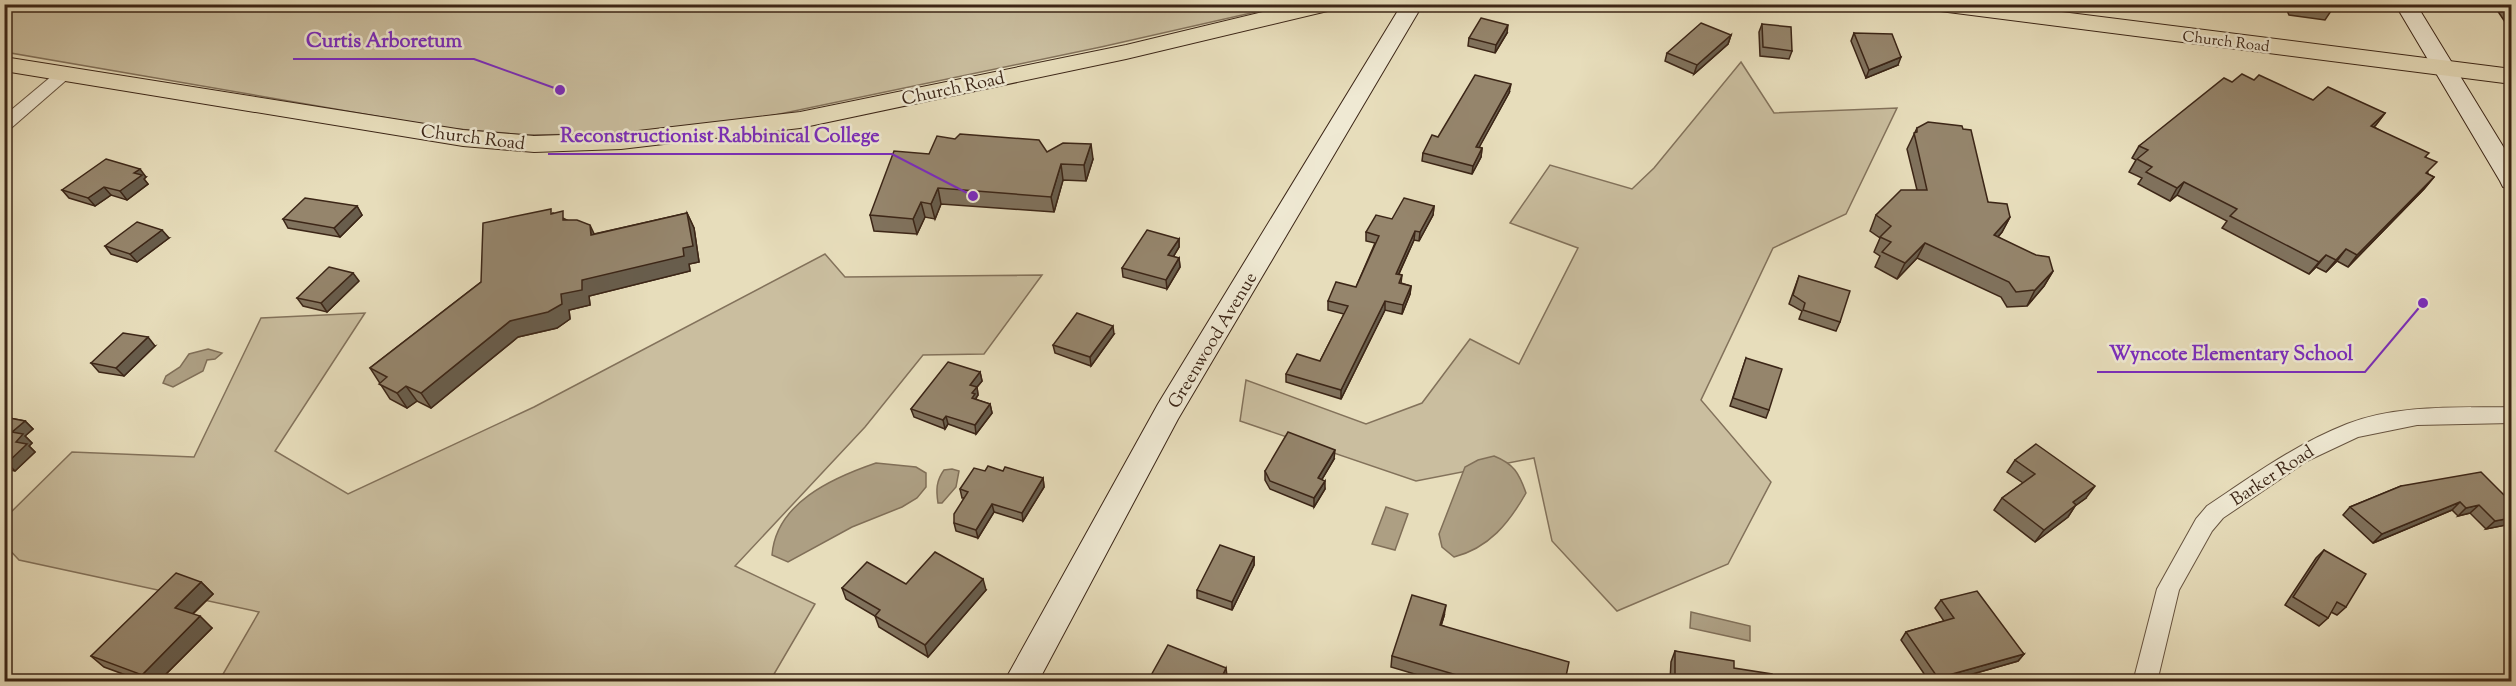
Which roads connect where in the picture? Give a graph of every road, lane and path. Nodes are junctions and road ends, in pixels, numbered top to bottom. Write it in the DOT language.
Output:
graph roads {
  1 [pos="1328,4"];
  2 [pos="1413,4"];
  3 [pos="1940,4"];
  4 [pos="2405,4"];
  5 [pos="4,64"];
  6 [pos="2445,69"];
  7 [pos="65,73"];
  8 [pos="2511,77"];
  9 [pos="4,125"];
  10 [pos="2511,181"];
  11 [pos="2511,415"];
  12 [pos="1020,681"];
  13 [pos="2145,681"];
  1 -- 7 [label="main road, Church Road"];
  2 -- 12 [label="main road, Greenwood Avenue"];
  3 -- 6 [label="main road, Church Road"];
  4 -- 6 [label="main road"];
  5 -- 7 [label="main road, Church Road"];
  6 -- 8 [label="main road, Church Road"];
  6 -- 10 [label="main road"];
  7 -- 9 [label="street"];
  11 -- 13 [label="street, Barker Road"];
}
